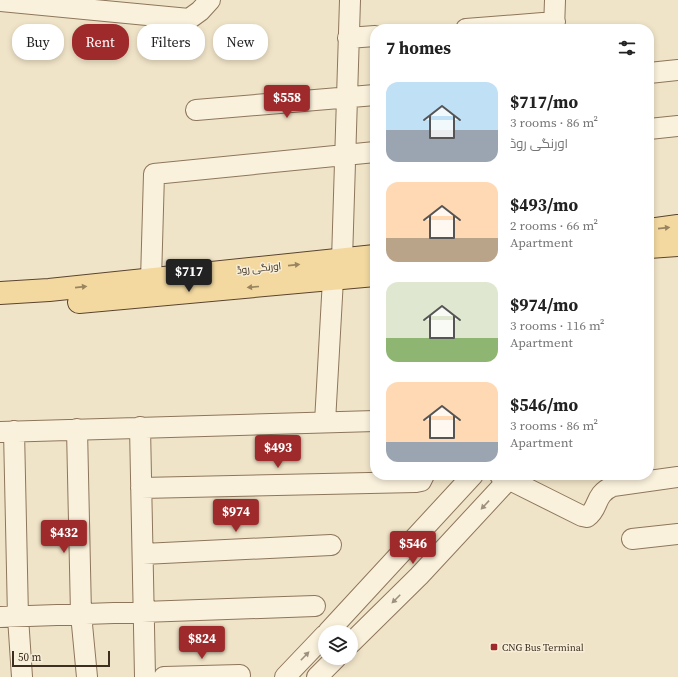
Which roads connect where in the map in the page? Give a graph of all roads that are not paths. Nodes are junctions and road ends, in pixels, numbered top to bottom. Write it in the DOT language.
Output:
graph roads {
  1 [pos="210,0"];
  2 [pos="350,0"];
  3 [pos="555,0"];
  4 [pos="0,1"];
  5 [pos="554,24"];
  6 [pos="370,36"];
  7 [pos="348,38"];
  8 [pos="678,70"];
  9 [pos="654,72"];
  10 [pos="370,96"];
  11 [pos="347,98"];
  12 [pos="196,110"];
  13 [pos="678,126"];
  14 [pos="654,128"];
  15 [pos="370,152"];
  16 [pos="345,154"];
  17 [pos="678,226"];
  18 [pos="654,229"];
  19 [pos="678,244"];
  20 [pos="654,247"];
  21 [pos="370,258"];
  22 [pos="338,269"];
  23 [pos="370,274"];
  24 [pos="151,280"];
  25 [pos="0,293"];
  26 [pos="0,307"];
  27 [pos="370,421"];
  28 [pos="325,422"];
  29 [pos="140,427"];
  30 [pos="77,429"];
  31 [pos="7,431"];
  32 [pos="678,477"];
  33 [pos="422,480"];
  34 [pos="468,480"];
  35 [pos="503,480"];
  36 [pos="514,480"];
  37 [pos="142,488"];
  38 [pos="678,534"];
  39 [pos="632,539"];
  40 [pos="331,545"];
  41 [pos="143,554"];
  42 [pos="315,606"];
  43 [pos="144,612"];
  44 [pos="81,614"];
  45 [pos="9,617"];
  46 [pos="334,625"];
  47 [pos="358,636"];
  48 [pos="318,642"];
  49 [pos="329,665"];
  50 [pos="240,675"];
  51 [pos="22,677"];
  52 [pos="87,677"];
  53 [pos="144,677"];
  54 [pos="164,677"];
  55 [pos="285,677"];
  56 [pos="317,677"];
  1 -- 4 [label="street"];
  2 -- 7 [label="street"];
  3 -- 5 [label="street"];
  6 -- 7 [label="street"];
  7 -- 11 [label="street"];
  8 -- 9 [label="street"];
  10 -- 11 [label="street"];
  11 -- 12 [label="street"];
  11 -- 16 [label="street"];
  13 -- 14 [label="street"];
  15 -- 16 [label="street"];
  16 -- 22 [label="street"];
  16 -- 24 [label="street"];
  18 -- 17 [label="main road, one-way"];
  19 -- 20 [label="main road"];
  21 -- 22 [label="main road, اورنگی روڈ"];
  22 -- 23 [label="main road, اورنگی روڈ"];
  24 -- 22 [label="main road, اورنگی روڈ, one-way"];
  22 -- 26 [label="main road, اورنگی روڈ, one-way"];
  22 -- 28 [label="street"];
  25 -- 24 [label="main road, اورنگی روڈ, one-way"];
  27 -- 28 [label="street"];
  28 -- 29 [label="street"];
  29 -- 30 [label="street"];
  29 -- 37 [label="street"];
  30 -- 31 [label="street"];
  30 -- 44 [label="street"];
  31 -- 45 [label="street"];
  32 -- 36 [label="street"];
  33 -- 37 [label="street"];
  34 -- 46 [label="street"];
  35 -- 47 [label="street, one-way"];
  37 -- 41 [label="street"];
  38 -- 39 [label="street"];
  40 -- 41 [label="street"];
  41 -- 43 [label="street"];
  42 -- 43 [label="street"];
  43 -- 44 [label="street"];
  43 -- 53 [label="street"];
  44 -- 45 [label="street"];
  44 -- 52 [label="street"];
  45 -- 51 [label="street"];
  55 -- 48 [label="street, one-way"];
  49 -- 56 [label="street"];
  50 -- 54 [label="street"];
}
